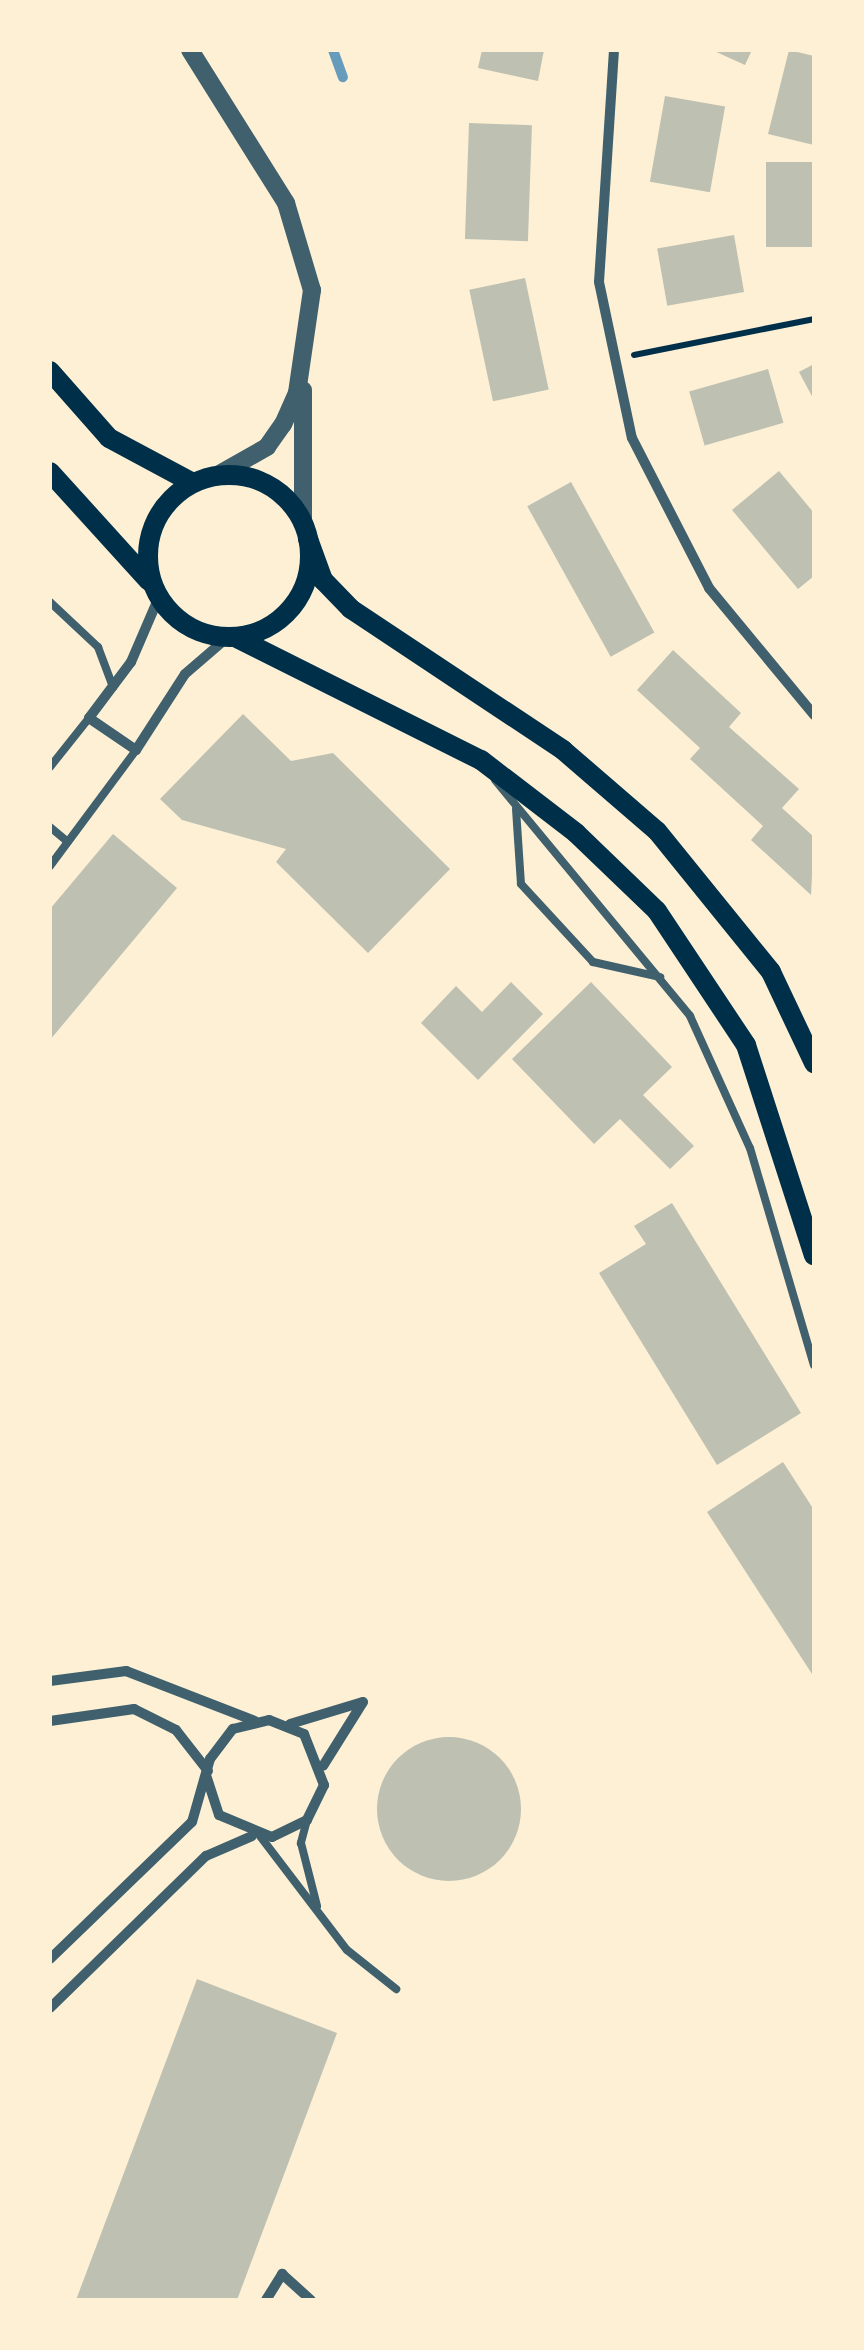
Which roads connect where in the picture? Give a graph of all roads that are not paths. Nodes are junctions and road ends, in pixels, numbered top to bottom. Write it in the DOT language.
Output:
graph roads {
  1 [pos="190,50"];
  2 [pos="614,50"];
  3 [pos="304,358"];
  4 [pos="50,371"];
  5 [pos="50,472"];
  6 [pos="216,476"];
  7 [pos="193,483"];
  8 [pos="305,532"];
  9 [pos="156,592"];
  10 [pos="50,602"];
  11 [pos="231,637"];
  12 [pos="113,687"];
  13 [pos="814,715"];
  14 [pos="89,718"];
  15 [pos="136,750"];
  16 [pos="481,760"];
  17 [pos="50,766"];
  18 [pos="516,809"];
  19 [pos="50,826"];
  20 [pos="68,842"];
  21 [pos="50,866"];
  22 [pos="661,977"];
  23 [pos="814,1063"];
  24 [pos="814,1254"];
  25 [pos="814,1364"];
  26 [pos="50,1681"];
  27 [pos="50,1721"];
  28 [pos="256,1721"];
  29 [pos="288,1724"];
  30 [pos="323,1766"];
  31 [pos="207,1774"];
  32 [pos="307,1820"];
  33 [pos="256,1836"];
  34 [pos="320,1915"];
  35 [pos="50,1959"];
  36 [pos="396,1988"];
  37 [pos="50,2008"];
  38 [pos="266,2300"];
  39 [pos="311,2300"];
  1 -- 3 [label="street"];
  2 -- 13 [label="street"];
  3 -- 6 [label="street"];
  3 -- 8 [label="street"];
  4 -- 7 [label="main road"];
  5 -- 9 [label="main road"];
  6 -- 7 [label="main road"];
  6 -- 8 [label="main road"];
  7 -- 9 [label="main road"];
  8 -- 11 [label="main road"];
  8 -- 23 [label="main road"];
  9 -- 11 [label="main road"];
  9 -- 12 [label="street"];
  10 -- 12 [label="lane"];
  11 -- 15 [label="street"];
  11 -- 16 [label="main road"];
  12 -- 14 [label="street"];
  14 -- 15 [label="street"];
  14 -- 17 [label="lane"];
  15 -- 20 [label="lane"];
  16 -- 18 [label="lane"];
  16 -- 24 [label="main road"];
  18 -- 22 [label="lane"];
  18 -- 22 [label="lane"];
  19 -- 20 [label="lane"];
  20 -- 21 [label="lane"];
  22 -- 25 [label="lane"];
  26 -- 28 [label="street"];
  27 -- 31 [label="street"];
  28 -- 29 [label="street"];
  28 -- 31 [label="street"];
  29 -- 30 [label="street"];
  29 -- 30 [label="street"];
  30 -- 32 [label="street"];
  31 -- 33 [label="street"];
  31 -- 35 [label="street"];
  32 -- 33 [label="street"];
  32 -- 34 [label="lane"];
  33 -- 34 [label="lane"];
  33 -- 37 [label="street"];
  34 -- 36 [label="lane"];
  38 -- 39 [label="street"];
}
